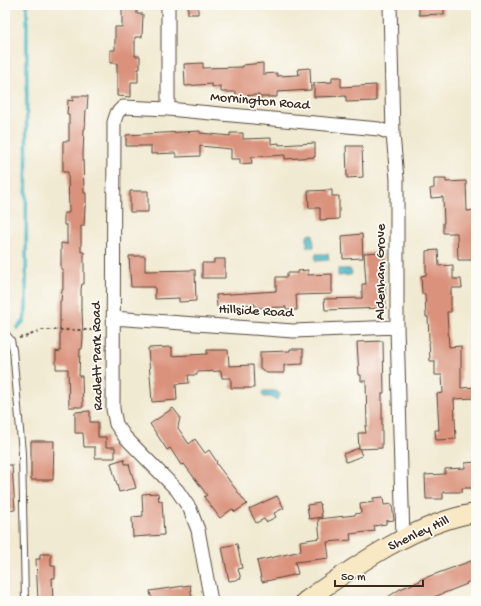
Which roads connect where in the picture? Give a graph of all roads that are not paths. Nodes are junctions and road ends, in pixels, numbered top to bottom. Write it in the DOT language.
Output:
graph roads {
  1 [pos="168,5"];
  2 [pos="390,5"];
  3 [pos="123,107"];
  4 [pos="168,109"];
  5 [pos="393,134"];
  6 [pos="113,324"];
  7 [pos="397,327"];
  8 [pos="5,333"];
  9 [pos="476,513"];
  10 [pos="403,540"];
  11 [pos="25,601"];
  12 [pos="211,601"];
  13 [pos="305,601"];
  1 -- 4 [label="street"];
  2 -- 5 [label="street, Aldenham Grove"];
  3 -- 4 [label="street, Mornington Road"];
  3 -- 6 [label="street, Radlett Park Road"];
  4 -- 5 [label="street, Mornington Road"];
  5 -- 7 [label="street, Aldenham Grove"];
  6 -- 7 [label="street, Hillside Road"];
  6 -- 12 [label="street, Radlett Park Road"];
  7 -- 10 [label="street, Aldenham Grove"];
  8 -- 11 [label="lane"];
  9 -- 10 [label="street, Shenley Hill"];
  10 -- 13 [label="street, Shenley Hill"];
}
